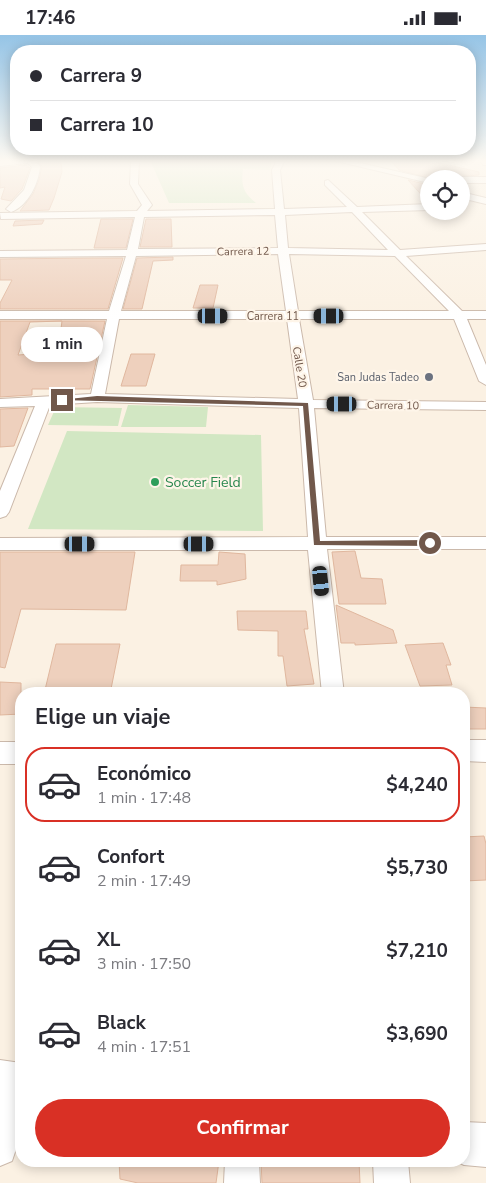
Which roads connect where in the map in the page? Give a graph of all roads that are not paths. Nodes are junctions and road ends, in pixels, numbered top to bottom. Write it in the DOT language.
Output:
graph roads {
  1 [pos="140,213"];
  2 [pos="113,214"];
  3 [pos="280,214"];
  4 [pos="360,214"];
  5 [pos="1,216"];
  6 [pos="486,247"];
  7 [pos="283,251"];
  8 [pos="132,252"];
  9 [pos="398,253"];
  10 [pos="0,254"];
  11 [pos="0,315"];
  12 [pos="114,315"];
  13 [pos="459,315"];
  14 [pos="486,315"];
  15 [pos="292,316"];
  16 [pos="486,381"];
  17 [pos="97,398"];
  18 [pos="44,401"];
  19 [pos="0,403"];
  20 [pos="306,404"];
  21 [pos="486,406"];
  22 [pos="0,512"];
  23 [pos="0,543"];
  24 [pos="317,543"];
  25 [pos="486,543"];
  26 [pos="332,687"];
  27 [pos="470,751"];
  28 [pos="486,751"];
  29 [pos="0,753"];
  30 [pos="15,753"];
  31 [pos="13,1082"];
  32 [pos="470,1144"];
  33 [pos="486,1145"];
  34 [pos="0,1149"];
  35 [pos="242,1167"];
  36 [pos="391,1167"];
  37 [pos="242,1183"];
  38 [pos="392,1183"];
  1 -- 8 [label="street"];
  2 -- 5 [label="street"];
  3 -- 7 [label="street, Calle 20"];
  4 -- 9 [label="street"];
  6 -- 9 [label="street, Carrera 12"];
  7 -- 8 [label="street, Carrera 12"];
  7 -- 9 [label="street, Carrera 12"];
  7 -- 15 [label="street, Calle 20"];
  8 -- 10 [label="street, Carrera 12"];
  8 -- 12 [label="street"];
  9 -- 13 [label="street"];
  11 -- 12 [label="street, Carrera 11"];
  12 -- 15 [label="street, Carrera 11"];
  12 -- 17 [label="street"];
  13 -- 14 [label="street, Carrera 11"];
  13 -- 15 [label="street, Carrera 11"];
  13 -- 16 [label="street"];
  15 -- 20 [label="street, Calle 20"];
  17 -- 18 [label="street, Carrera 10"];
  17 -- 20 [label="street, Carrera 10"];
  18 -- 19 [label="street, Carrera 10"];
  18 -- 22 [label="street"];
  20 -- 21 [label="street, Carrera 10"];
  20 -- 24 [label="street, Calle 20"];
  23 -- 24 [label="street"];
  24 -- 25 [label="street"];
  24 -- 26 [label="street, Calle 20"];
  27 -- 28 [label="street"];
  29 -- 30 [label="street"];
  31 -- 34 [label="street"];
  32 -- 33 [label="street"];
  35 -- 37 [label="street"];
  36 -- 38 [label="street"];
}
